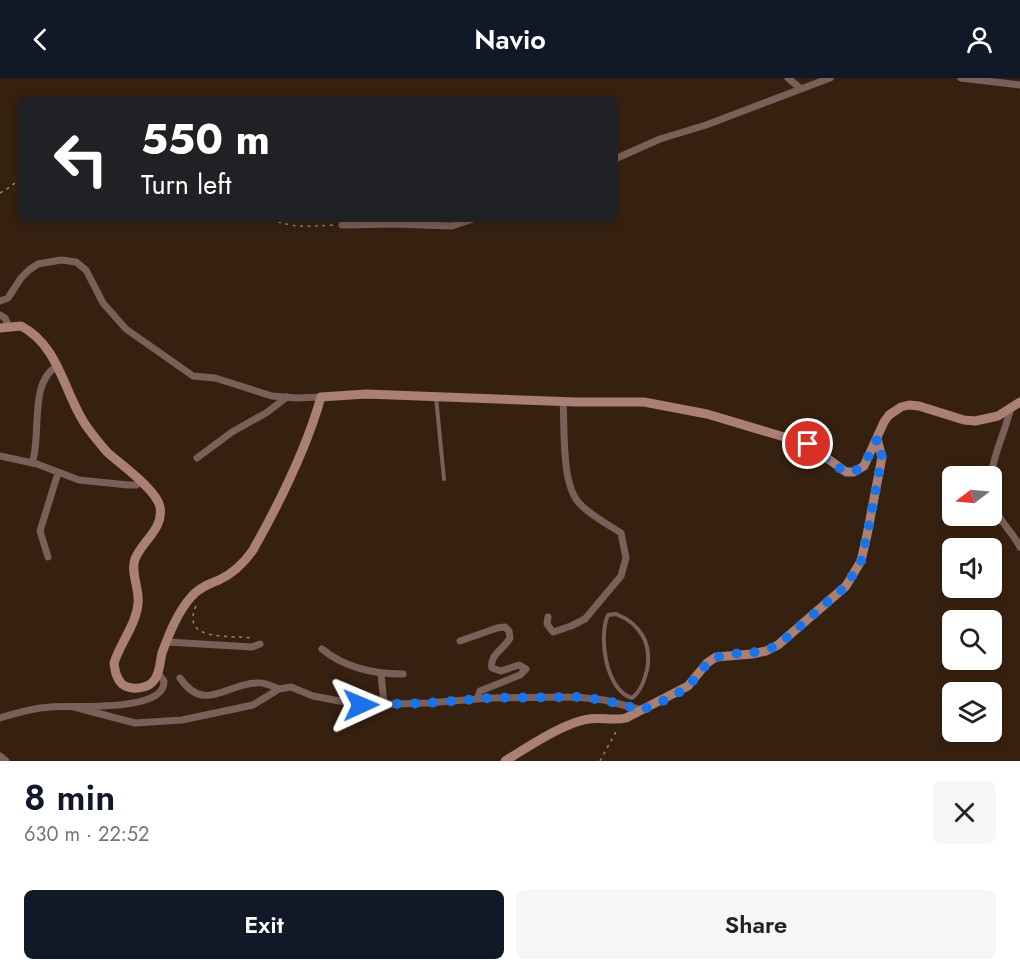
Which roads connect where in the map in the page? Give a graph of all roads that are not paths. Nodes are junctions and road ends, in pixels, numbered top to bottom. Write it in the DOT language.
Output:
graph roads {
  1 [pos="788,78"];
  2 [pos="830,78"];
  3 [pos="961,78"];
  4 [pos="1020,85"];
  5 [pos="801,89"];
  6 [pos="618,158"];
  7 [pos="464,222"];
  8 [pos="342,225"];
  9 [pos="0,301"];
  10 [pos="0,315"];
  11 [pos="5,327"];
  12 [pos="58,366"];
  13 [pos="321,397"];
  14 [pos="436,397"];
  15 [pos="287,398"];
  16 [pos="563,402"];
  17 [pos="1020,402"];
  18 [pos="1011,407"];
  19 [pos="877,439"];
  20 [pos="0,456"];
  21 [pos="197,458"];
  22 [pos="32,463"];
  23 [pos="58,473"];
  24 [pos="444,479"];
  25 [pos="141,482"];
  26 [pos="1020,547"];
  27 [pos="48,557"];
  28 [pos="548,617"];
  29 [pos="166,642"];
  30 [pos="460,642"];
  31 [pos="260,644"];
  32 [pos="322,648"];
  33 [pos="158,673"];
  34 [pos="381,674"];
  35 [pos="403,674"];
  36 [pos="180,678"];
  37 [pos="279,689"];
  38 [pos="632,698"];
  39 [pos="477,699"];
  40 [pos="384,704"];
  41 [pos="74,707"];
  42 [pos="638,709"];
  43 [pos="0,718"];
  44 [pos="0,756"];
  45 [pos="6,761"];
  46 [pos="505,761"];
  1 -- 5 [label="street"];
  2 -- 5 [label="street"];
  3 -- 4 [label="street"];
  5 -- 6 [label="street"];
  7 -- 8 [label="street"];
  9 -- 15 [label="street"];
  10 -- 11 [label="street"];
  11 -- 12 [label="street"];
  12 -- 22 [label="street"];
  12 -- 25 [label="street"];
  13 -- 14 [label="street"];
  13 -- 15 [label="street"];
  13 -- 29 [label="street"];
  14 -- 16 [label="street"];
  14 -- 24 [label="lane"];
  15 -- 21 [label="street"];
  16 -- 19 [label="street"];
  16 -- 28 [label="street"];
  17 -- 18 [label="street"];
  18 -- 19 [label="street"];
  18 -- 26 [label="street"];
  19 -- 42 [label="street"];
  20 -- 22 [label="street"];
  22 -- 23 [label="street"];
  23 -- 25 [label="street"];
  23 -- 27 [label="street"];
  25 -- 33 [label="street"];
  29 -- 31 [label="street"];
  29 -- 33 [label="street"];
  30 -- 39 [label="street"];
  32 -- 34 [label="street"];
  33 -- 41 [label="street"];
  34 -- 35 [label="street"];
  34 -- 40 [label="street"];
  36 -- 37 [label="street"];
  37 -- 40 [label="street"];
  37 -- 41 [label="street"];
  38 -- 38 [label="lane"];
  38 -- 42 [label="lane"];
  39 -- 40 [label="street"];
  39 -- 42 [label="street"];
  41 -- 43 [label="street"];
  42 -- 46 [label="street"];
  44 -- 45 [label="street"];
}
